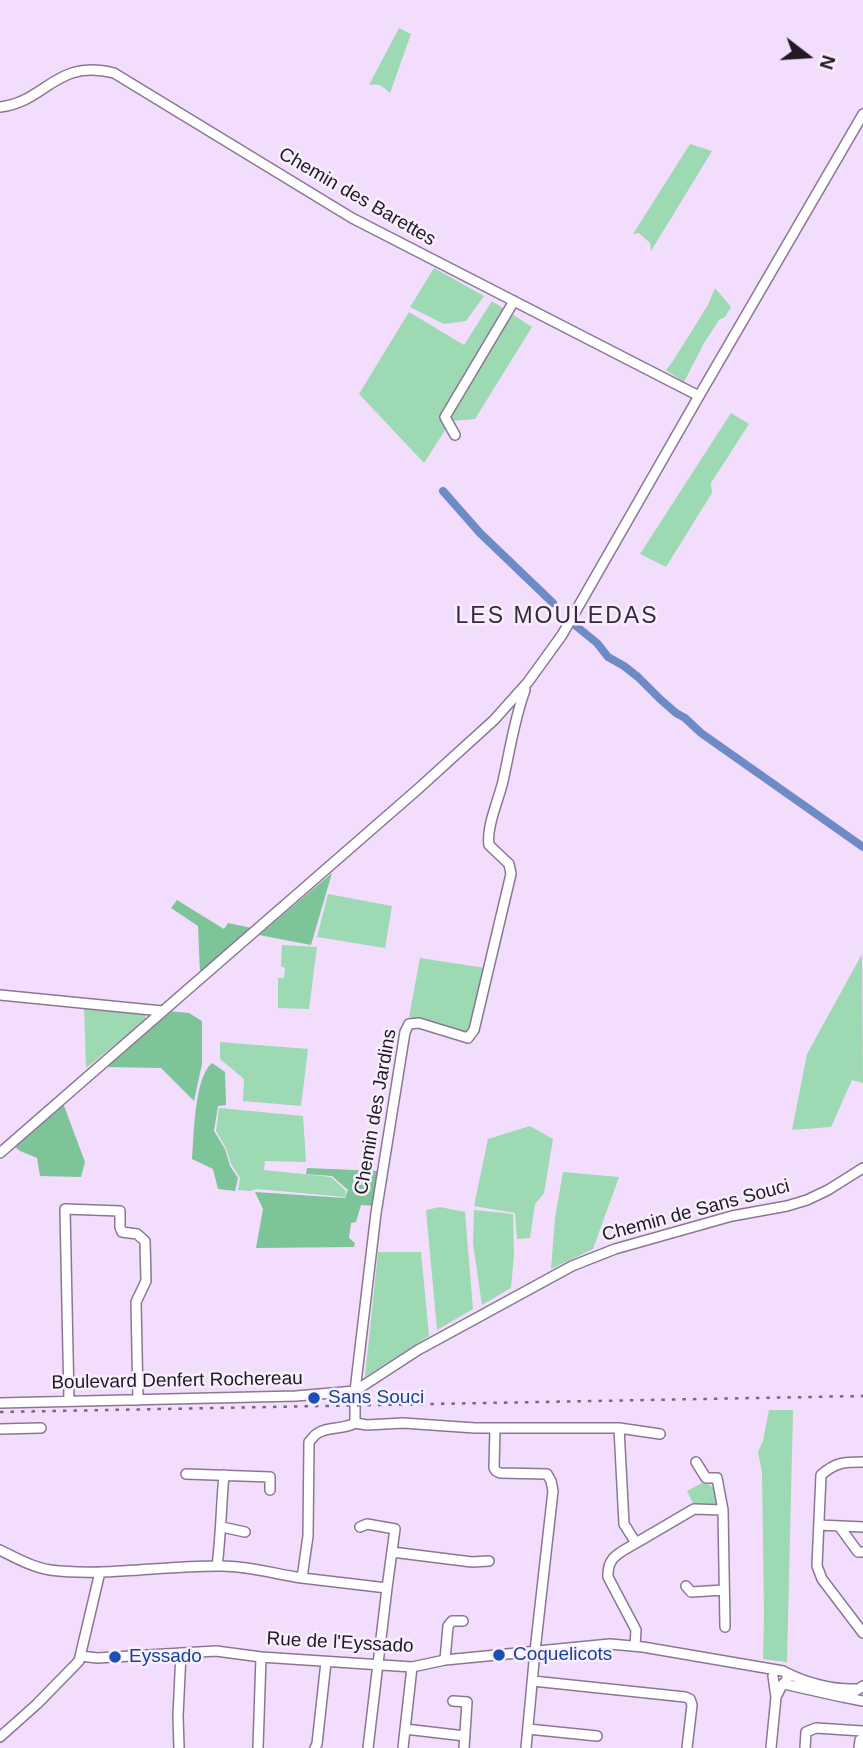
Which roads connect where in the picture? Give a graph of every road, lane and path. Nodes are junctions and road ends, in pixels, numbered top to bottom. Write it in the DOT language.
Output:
graph roads {
  1 [pos="0,107"];
  2 [pos="863,114"];
  3 [pos="514,300"];
  4 [pos="699,396"];
  5 [pos="455,435"];
  6 [pos="528,682"];
  7 [pos="494,720"];
  8 [pos="513,729"];
  9 [pos="0,995"];
  10 [pos="162,1011"];
  11 [pos="0,1153"];
  12 [pos="863,1168"];
  13 [pos="355,1391"];
  14 [pos="138,1400"];
  15 [pos="69,1401"];
  16 [pos="0,1403"];
  17 [pos="355,1423"];
  18 [pos="41,1428"];
  19 [pos="495,1428"];
  20 [pos="620,1428"];
  21 [pos="0,1429"];
  22 [pos="660,1434"];
  23 [pos="696,1462"];
  24 [pos="863,1462"];
  25 [pos="186,1475"];
  26 [pos="224,1475"];
  27 [pos="270,1490"];
  28 [pos="723,1510"];
  29 [pos="819,1525"];
  30 [pos="839,1526"];
  31 [pos="222,1527"];
  32 [pos="360,1527"];
  33 [pos="863,1527"];
  34 [pos="245,1532"];
  35 [pos="636,1543"];
  36 [pos="0,1550"];
  37 [pos="392,1552"];
  38 [pos="863,1552"];
  39 [pos="489,1561"];
  40 [pos="217,1566"];
  41 [pos="100,1572"];
  42 [pos="302,1578"];
  43 [pos="686,1586"];
  44 [pos="387,1588"];
  45 [pos="724,1590"];
  46 [pos="463,1621"];
  47 [pos="725,1627"];
  48 [pos="863,1633"];
  49 [pos="635,1646"];
  50 [pos="535,1651"];
  51 [pos="181,1653"];
  52 [pos="81,1656"];
  53 [pos="261,1657"];
  54 [pos="445,1660"];
  55 [pos="326,1662"];
  56 [pos="379,1665"];
  57 [pos="412,1667"];
  58 [pos="780,1679"];
  59 [pos="533,1681"];
  60 [pos="860,1688"];
  61 [pos="842,1697"];
  62 [pos="453,1701"];
  63 [pos="863,1701"];
  64 [pos="528,1729"];
  65 [pos="405,1730"];
  66 [pos="863,1733"];
  67 [pos="465,1736"];
  68 [pos="597,1736"];
  69 [pos="0,1737"];
  70 [pos="863,1738"];
  71 [pos="179,1748"];
  72 [pos="258,1748"];
  73 [pos="315,1748"];
  74 [pos="368,1748"];
  75 [pos="403,1748"];
  76 [pos="464,1748"];
  77 [pos="526,1748"];
  78 [pos="687,1748"];
  79 [pos="771,1748"];
  80 [pos="805,1748"];
  81 [pos="859,1748"];
  1 -- 3 [label="street, Chemin des Barettes"];
  2 -- 4 [label="street"];
  3 -- 4 [label="street, Chemin des Barettes"];
  3 -- 5 [label="street"];
  4 -- 6 [label="street"];
  6 -- 7 [label="street"];
  6 -- 8 [label="street, Chemin des Jardins"];
  7 -- 8 [label="street"];
  7 -- 10 [label="street"];
  8 -- 13 [label="street, Chemin des Jardins"];
  9 -- 10 [label="street"];
  10 -- 11 [label="street"];
  12 -- 13 [label="street, Chemin de Sans Souci"];
  13 -- 14 [label="street, Boulevard Denfert Rochereau"];
  13 -- 17 [label="street"];
  14 -- 15 [label="street, Boulevard Denfert Rochereau"];
  14 -- 15 [label="street"];
  15 -- 16 [label="street, Boulevard Denfert Rochereau"];
  17 -- 19 [label="street"];
  17 -- 42 [label="street"];
  18 -- 21 [label="street"];
  19 -- 20 [label="street"];
  19 -- 50 [label="street"];
  20 -- 22 [label="street"];
  20 -- 35 [label="street"];
  23 -- 28 [label="street"];
  24 -- 29 [label="street"];
  25 -- 26 [label="street"];
  26 -- 27 [label="street"];
  26 -- 31 [label="street"];
  28 -- 35 [label="street"];
  28 -- 45 [label="street"];
  29 -- 30 [label="street"];
  29 -- 48 [label="street"];
  30 -- 33 [label="street"];
  30 -- 38 [label="street"];
  31 -- 34 [label="street"];
  31 -- 40 [label="street"];
  32 -- 37 [label="street"];
  35 -- 49 [label="street"];
  36 -- 41 [label="street"];
  37 -- 39 [label="street"];
  37 -- 44 [label="street"];
  40 -- 41 [label="street"];
  40 -- 42 [label="street"];
  41 -- 52 [label="street"];
  42 -- 44 [label="street"];
  43 -- 45 [label="street"];
  44 -- 56 [label="street"];
  45 -- 47 [label="street"];
  46 -- 54 [label="street"];
  49 -- 50 [label="street, Rue de l'Eyssado"];
  49 -- 58 [label="street, Rue de l'Eyssado"];
  50 -- 54 [label="street, Rue de l'Eyssado"];
  50 -- 59 [label="street"];
  51 -- 52 [label="street, Rue de l'Eyssado"];
  51 -- 53 [label="street, Rue de l'Eyssado"];
  51 -- 71 [label="street"];
  52 -- 69 [label="street"];
  53 -- 55 [label="street, Rue de l'Eyssado"];
  53 -- 72 [label="street"];
  54 -- 57 [label="street, Rue de l'Eyssado"];
  55 -- 56 [label="street, Rue de l'Eyssado"];
  55 -- 73 [label="street"];
  56 -- 57 [label="street, Rue de l'Eyssado"];
  56 -- 74 [label="street"];
  57 -- 65 [label="street"];
  58 -- 60 [label="street"];
  58 -- 61 [label="street"];
  58 -- 79 [label="street"];
  59 -- 64 [label="street"];
  59 -- 78 [label="street"];
  60 -- 61 [label="street"];
  61 -- 63 [label="street"];
  62 -- 67 [label="street"];
  64 -- 68 [label="street"];
  64 -- 77 [label="street"];
  65 -- 67 [label="street"];
  65 -- 75 [label="street"];
  66 -- 80 [label="street"];
  67 -- 76 [label="street"];
  70 -- 81 [label="street"];
}
